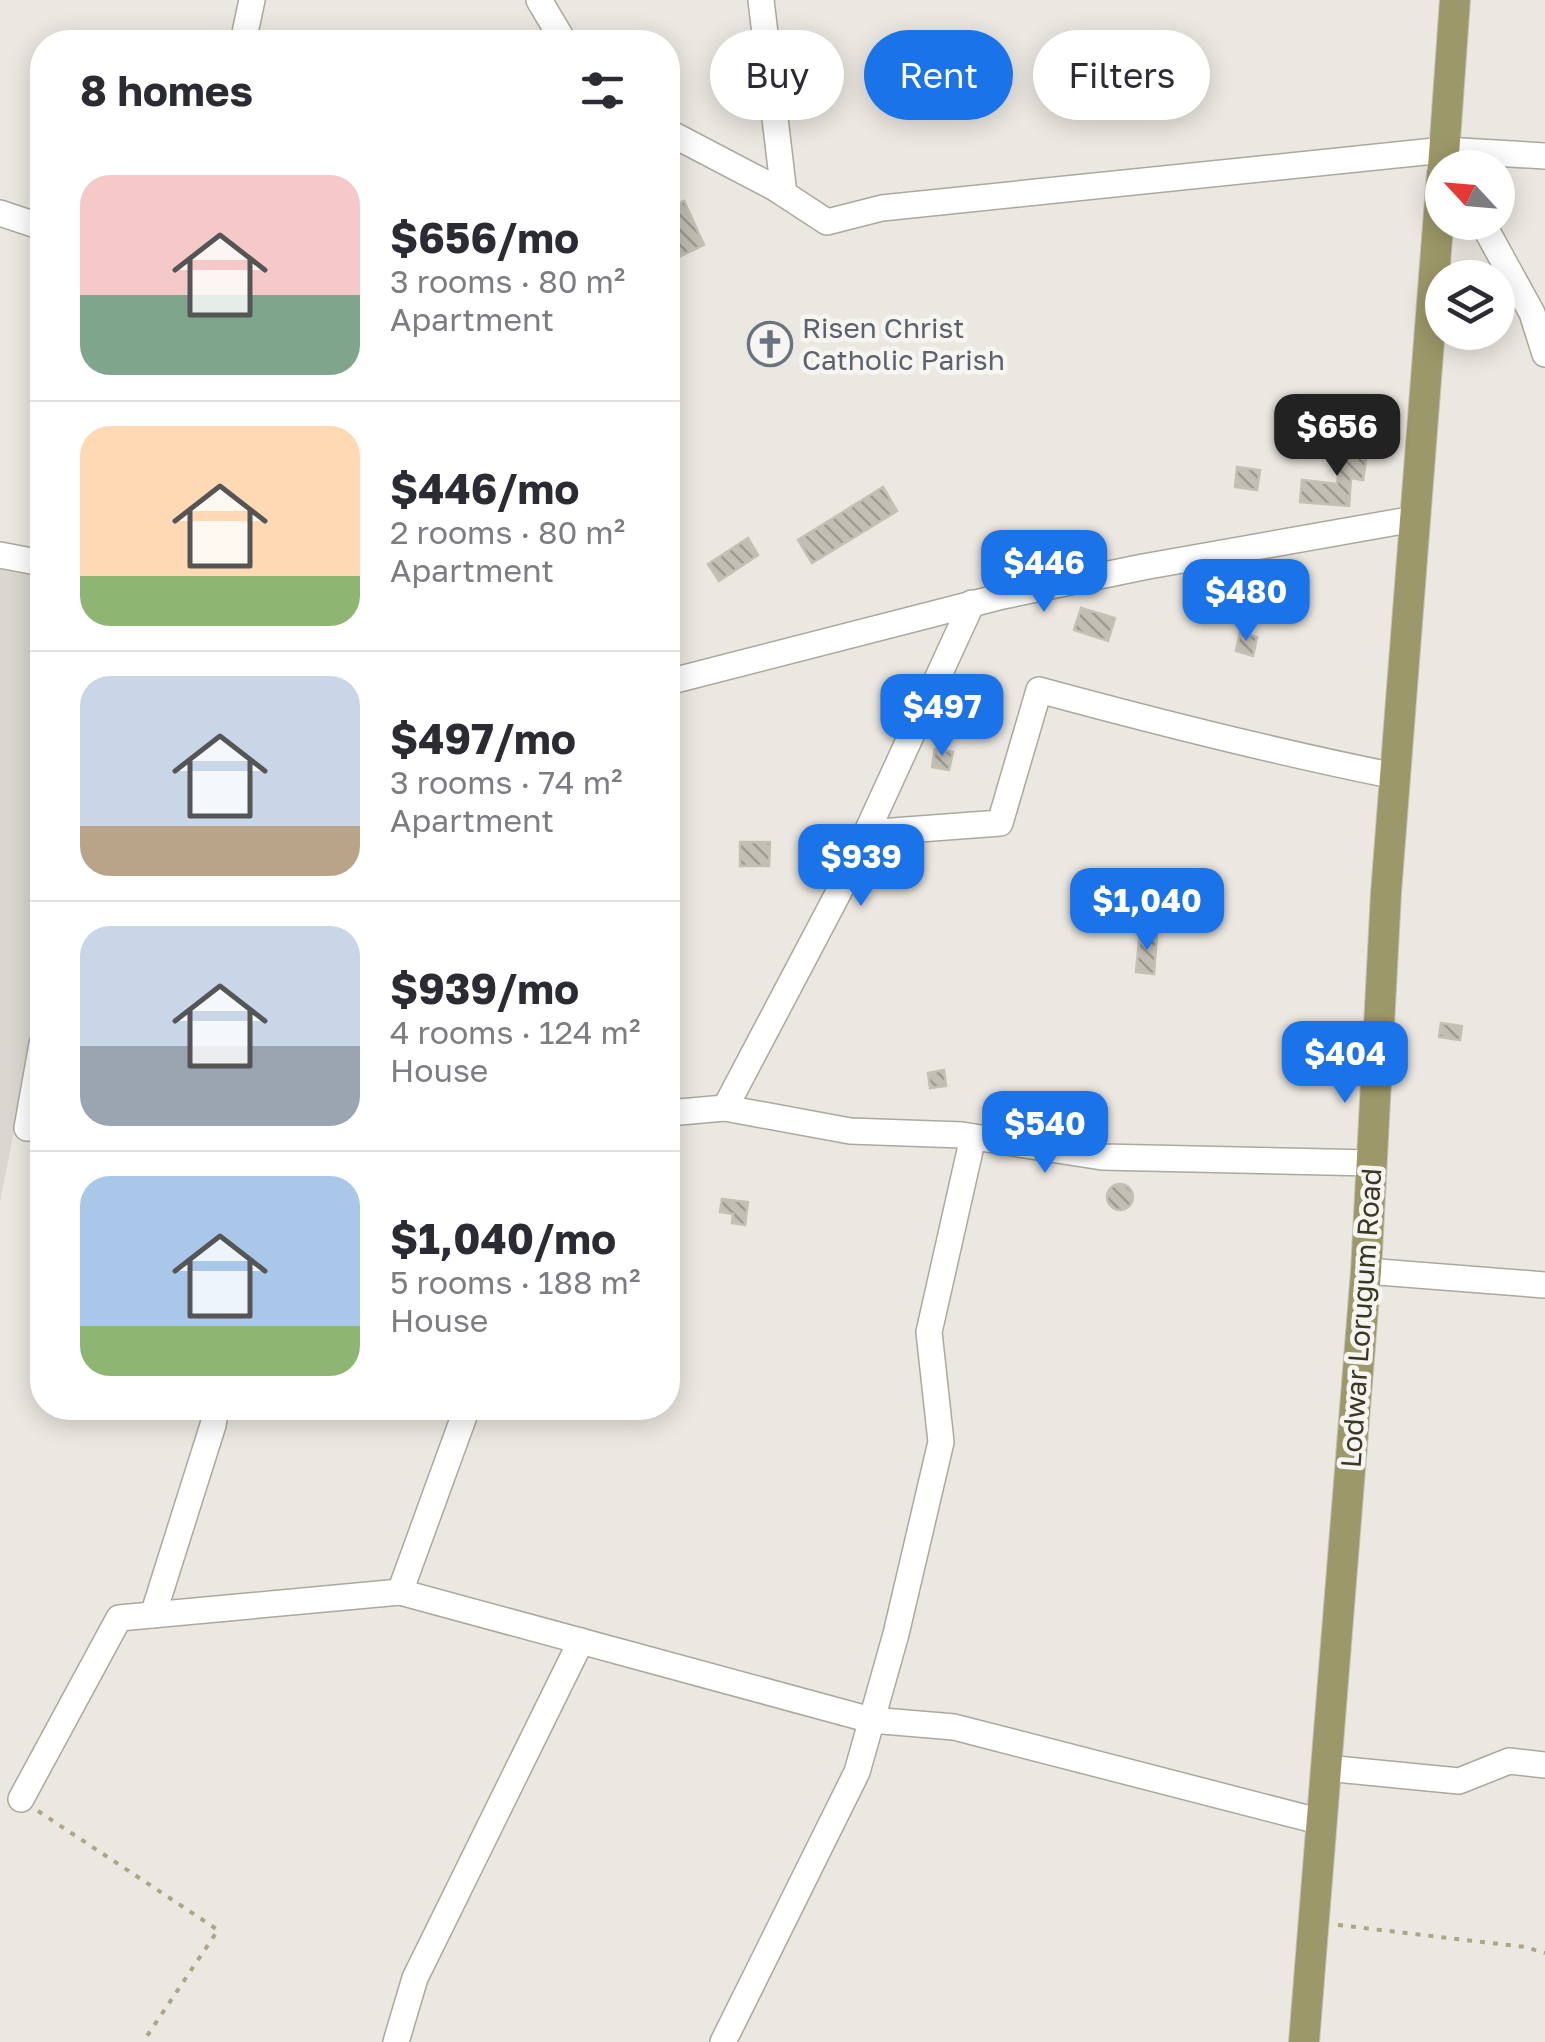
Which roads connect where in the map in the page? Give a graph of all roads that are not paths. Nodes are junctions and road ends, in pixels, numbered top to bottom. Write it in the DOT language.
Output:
graph roads {
  1 [pos="252,0"];
  2 [pos="539,0"];
  3 [pos="761,0"];
  4 [pos="1455,0"];
  5 [pos="246,30"];
  6 [pos="557,30"];
  7 [pos="680,138"];
  8 [pos="1447,150"];
  9 [pos="1545,156"];
  10 [pos="1515,159"];
  11 [pos="1425,167"];
  12 [pos="784,194"];
  13 [pos="0,213"];
  14 [pos="30,223"];
  15 [pos="1439,240"];
  16 [pos="1492,240"];
  17 [pos="1545,354"];
  18 [pos="1414,519"];
  19 [pos="0,555"];
  20 [pos="30,561"];
  21 [pos="972,603"];
  22 [pos="680,679"];
  23 [pos="1395,776"];
  24 [pos="866,834"];
  25 [pos="725,1108"];
  26 [pos="680,1112"];
  27 [pos="973,1137"];
  28 [pos="1372,1163"];
  29 [pos="1366,1272"];
  30 [pos="1545,1285"];
  31 [pos="214,1420"];
  32 [pos="464,1420"];
  33 [pos="400,1592"];
  34 [pos="153,1615"];
  35 [pos="580,1641"];
  36 [pos="871,1720"];
  37 [pos="1545,1764"];
  38 [pos="1326,1768"];
  39 [pos="21,1800"];
  40 [pos="1322,1822"];
  41 [pos="396,2042"];
  42 [pos="723,2042"];
  43 [pos="1304,2042"];
  1 -- 5 [label="street"];
  2 -- 6 [label="street"];
  3 -- 12 [label="street"];
  4 -- 8 [label="main road, Lodwar Lorugum Road"];
  7 -- 12 [label="street"];
  9 -- 10 [label="street"];
  11 -- 12 [label="street"];
  13 -- 14 [label="street"];
  15 -- 18 [label="main road, Lodwar Lorugum Road"];
  16 -- 17 [label="street"];
  18 -- 21 [label="street"];
  18 -- 23 [label="main road, Lodwar Lorugum Road"];
  19 -- 20 [label="street"];
  21 -- 22 [label="street"];
  21 -- 24 [label="street"];
  23 -- 24 [label="street"];
  23 -- 28 [label="main road, Lodwar Lorugum Road"];
  24 -- 25 [label="street"];
  25 -- 26 [label="street"];
  25 -- 27 [label="street"];
  27 -- 28 [label="street"];
  27 -- 36 [label="street"];
  28 -- 29 [label="main road, Lodwar Lorugum Road"];
  29 -- 30 [label="street"];
  29 -- 38 [label="main road, Lodwar Lorugum Road"];
  31 -- 34 [label="street"];
  32 -- 33 [label="street"];
  33 -- 34 [label="street"];
  33 -- 35 [label="street"];
  34 -- 39 [label="street"];
  35 -- 36 [label="street"];
  35 -- 41 [label="street"];
  36 -- 40 [label="street"];
  36 -- 42 [label="street"];
  37 -- 38 [label="street"];
  38 -- 40 [label="main road, Lodwar Lorugum Road"];
  40 -- 43 [label="main road, Lodwar Lorugum Road"];
}
